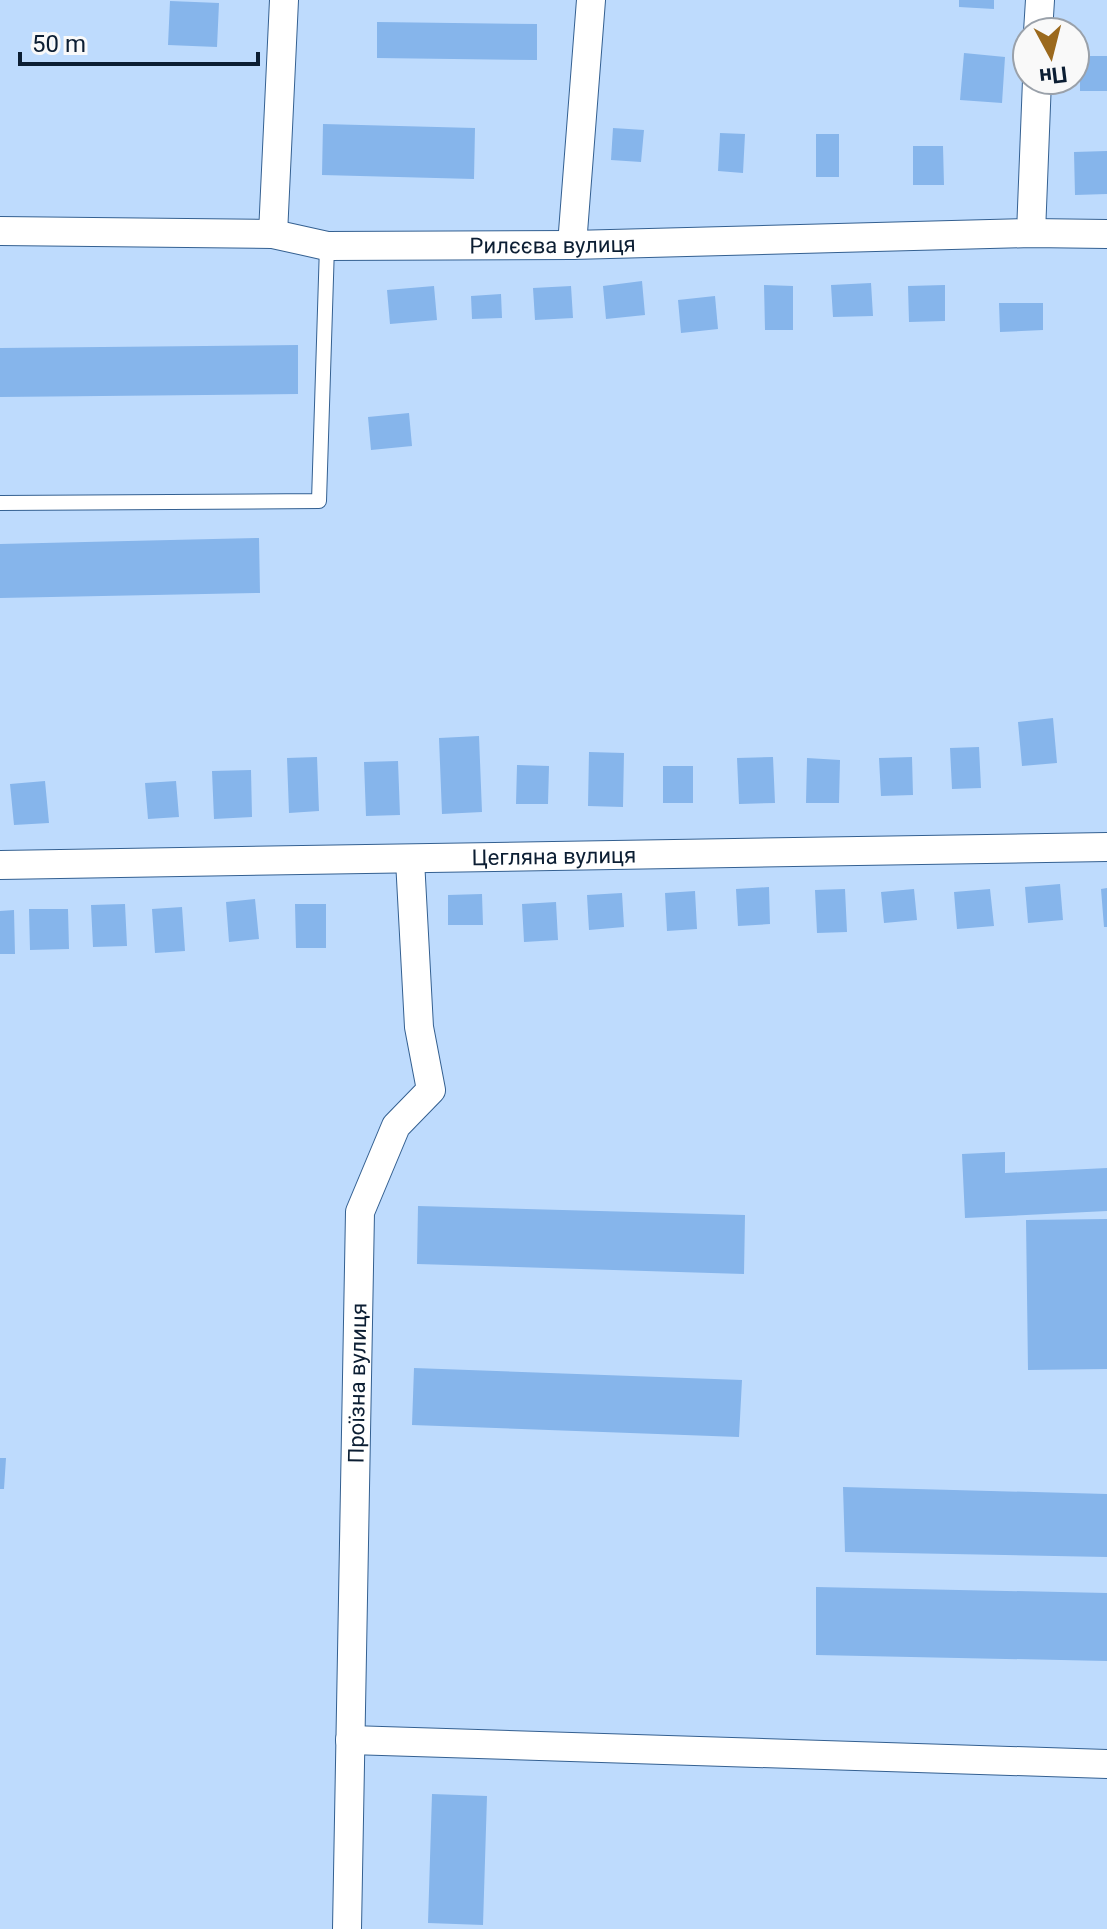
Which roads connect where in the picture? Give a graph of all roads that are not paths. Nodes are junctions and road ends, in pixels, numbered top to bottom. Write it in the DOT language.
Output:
graph roads {
  1 [pos="284,0"];
  2 [pos="591,0"];
  3 [pos="1036,96"];
  4 [pos="0,231"];
  5 [pos="1031,233"];
  6 [pos="273,234"];
  7 [pos="1107,234"];
  8 [pos="572,245"];
  9 [pos="327,246"];
  10 [pos="0,503"];
  11 [pos="1107,847"];
  12 [pos="410,860"];
  13 [pos="0,865"];
  14 [pos="350,1740"];
  15 [pos="1107,1764"];
  16 [pos="347,1929"];
  1 -- 6 [label="street"];
  2 -- 8 [label="street"];
  3 -- 5 [label="street"];
  4 -- 6 [label="street, Рилєєва вулиця"];
  5 -- 7 [label="street, Рилєєва вулиця"];
  5 -- 8 [label="street, Рилєєва вулиця"];
  6 -- 9 [label="street, Рилєєва вулиця"];
  8 -- 9 [label="street, Рилєєва вулиця"];
  9 -- 10 [label="lane"];
  11 -- 12 [label="street, Цегляна вулиця"];
  12 -- 13 [label="street, Цегляна вулиця"];
  12 -- 14 [label="street, Проїзна вулиця"];
  14 -- 15 [label="street"];
  14 -- 16 [label="street, Проїзна вулиця"];
}
